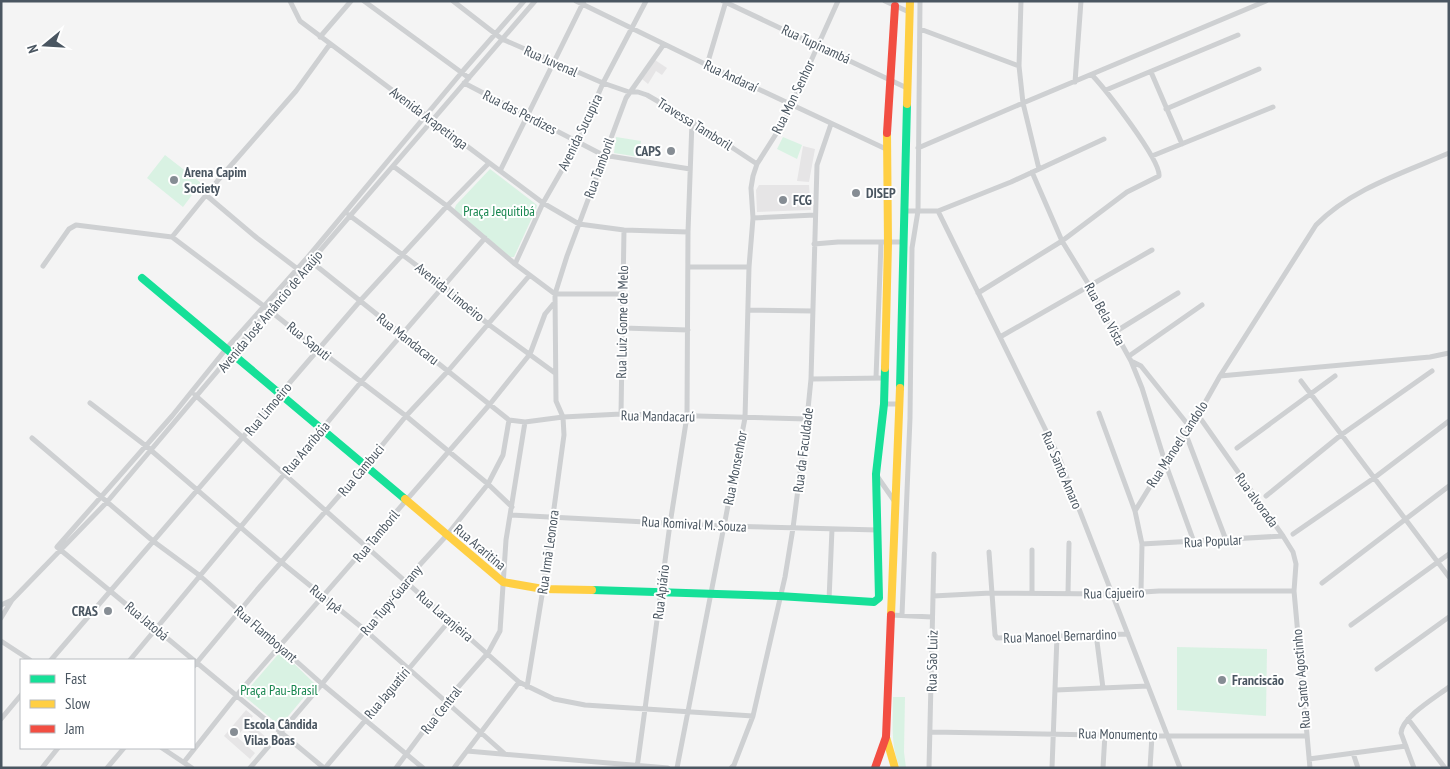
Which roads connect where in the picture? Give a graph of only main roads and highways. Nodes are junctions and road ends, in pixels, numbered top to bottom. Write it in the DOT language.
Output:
graph roads {
  1 [pos="910,1"];
  2 [pos="895,6"];
  3 [pos="142,278"];
  4 [pos="886,737"];
  5 [pos="875,768"];
  6 [pos="895,768"];
  1 -- 4 [label="main road"];
  2 -- 3 [label="main road, Rua Araritina"];
  4 -- 5 [label="main road"];
  4 -- 6 [label="main road"];
}
